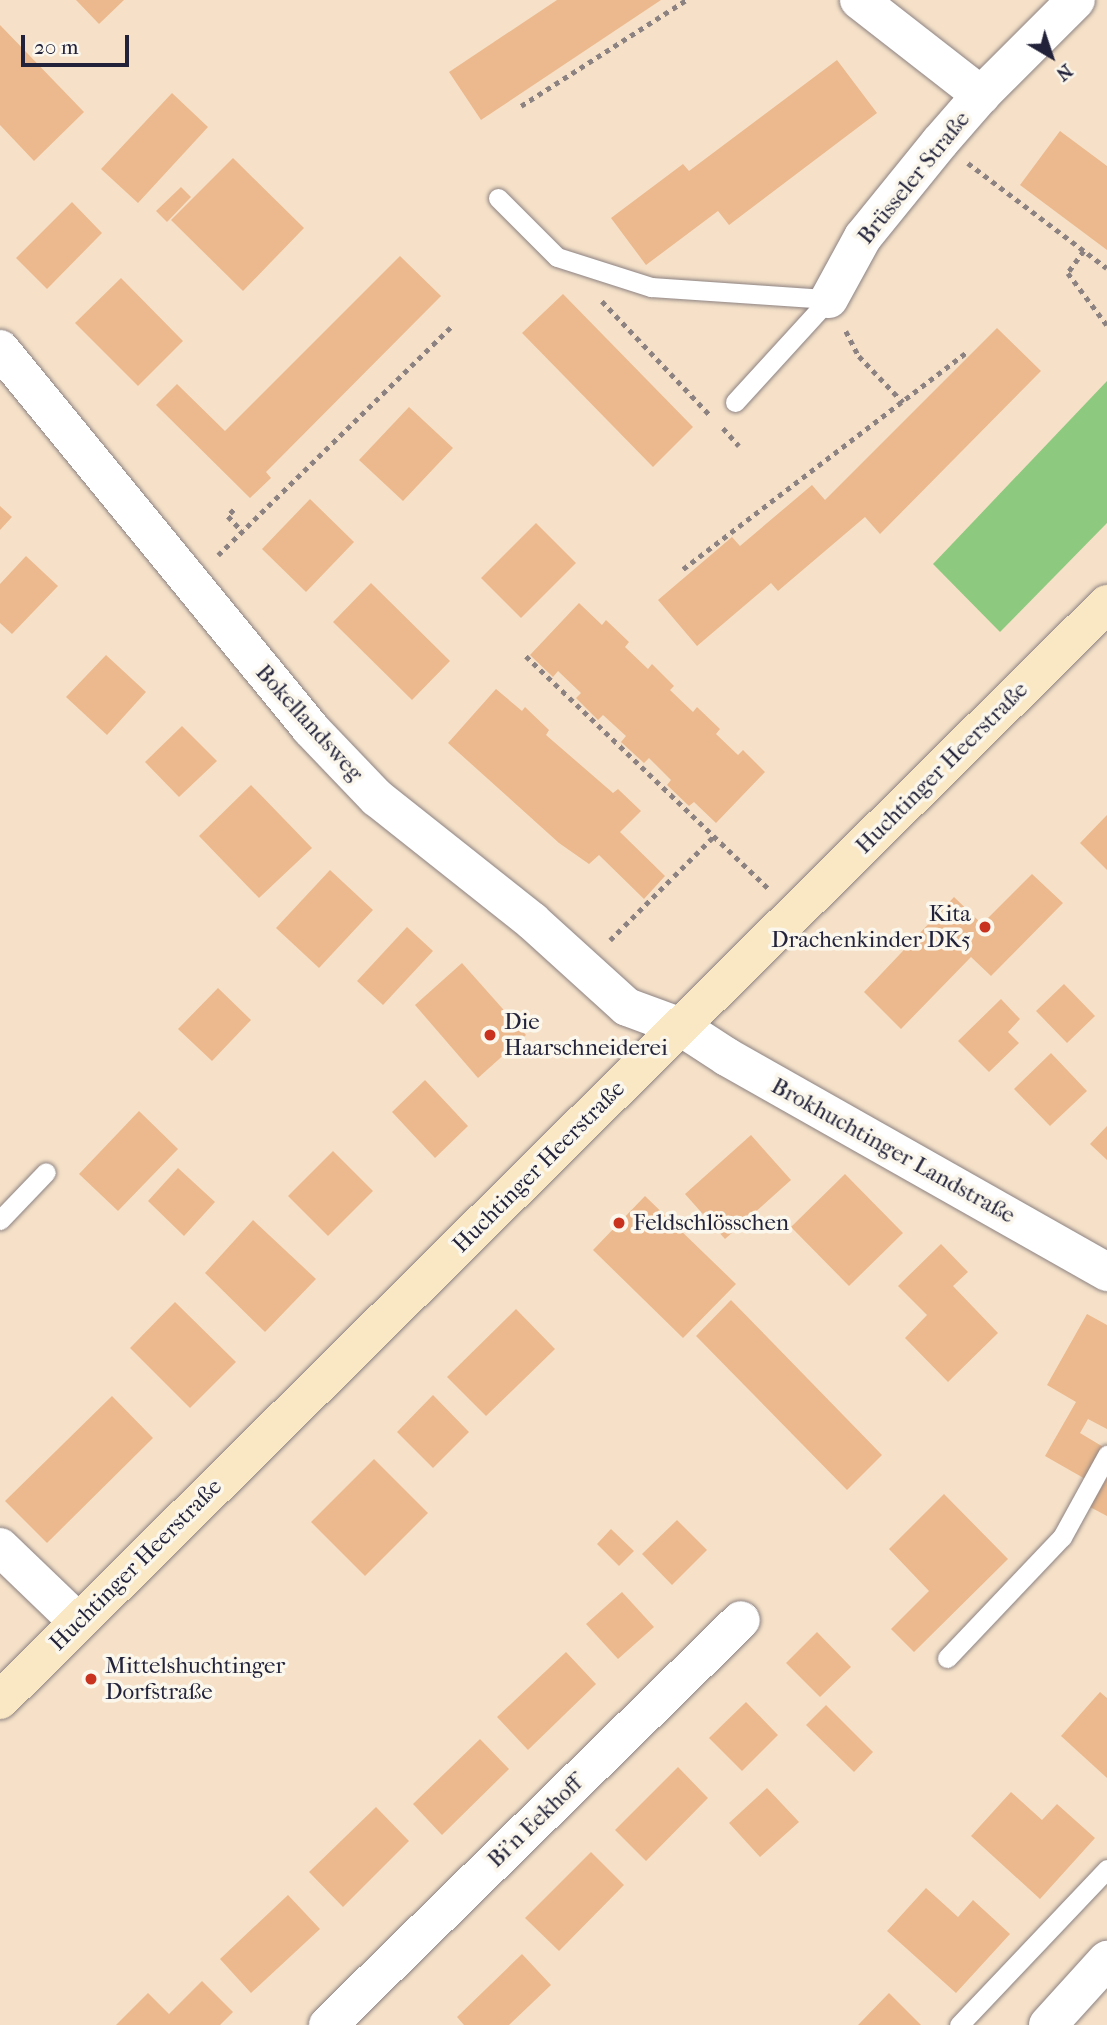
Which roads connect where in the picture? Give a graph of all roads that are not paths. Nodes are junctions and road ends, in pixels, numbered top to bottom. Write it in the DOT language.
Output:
graph roads {
  1 [pos="859,0"];
  2 [pos="1076,0"];
  3 [pos="981,95"];
  4 [pos="498,198"];
  5 [pos="828,299"];
  6 [pos="4,362"];
  7 [pos="735,402"];
  8 [pos="1107,604"];
  9 [pos="681,1027"];
  10 [pos="46,1172"];
  11 [pos="0,1220"];
  12 [pos="1107,1272"];
  13 [pos="1107,1455"];
  14 [pos="0,1547"];
  15 [pos="741,1619"];
  16 [pos="78,1622"];
  17 [pos="947,1658"];
  18 [pos="0,1699"];
  19 [pos="1107,1869"];
  20 [pos="1107,1960"];
  21 [pos="328,2025"];
  22 [pos="959,2025"];
  23 [pos="1048,2025"];
  1 -- 3 [label="street, Brüsseler Straße"];
  2 -- 3 [label="street, Brüsseler Straße"];
  3 -- 5 [label="street, Brüsseler Straße"];
  4 -- 5 [label="lane"];
  5 -- 7 [label="lane"];
  6 -- 9 [label="street, Bokellandsweg"];
  8 -- 9 [label="main road, Huchtinger Heerstraße"];
  9 -- 12 [label="street, Brokhuchtinger Landstraße"];
  9 -- 16 [label="main road, Huchtinger Heerstraße"];
  10 -- 11 [label="lane"];
  13 -- 17 [label="lane"];
  14 -- 16 [label="street"];
  15 -- 21 [label="street, Bi'n Eekhoff"];
  16 -- 18 [label="main road, Huchtinger Heerstraße"];
  19 -- 22 [label="lane"];
  20 -- 23 [label="street"];
}
